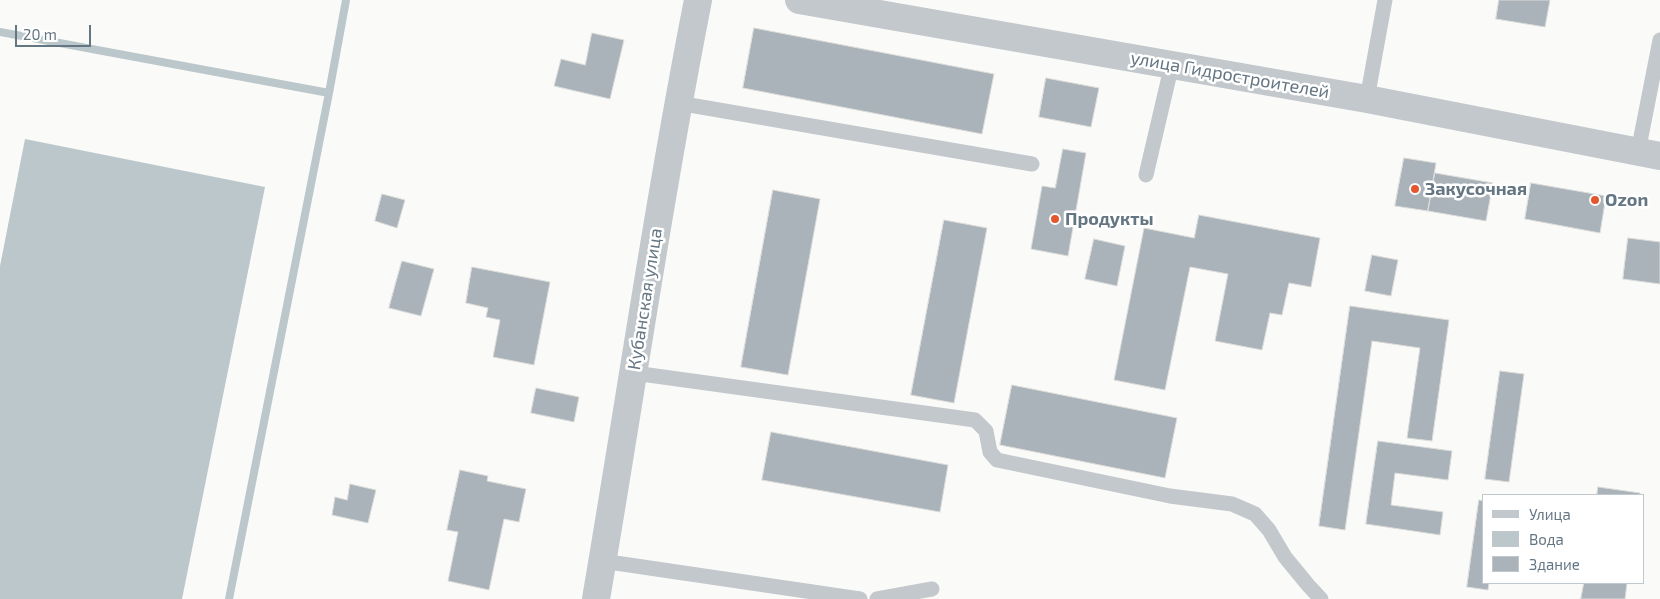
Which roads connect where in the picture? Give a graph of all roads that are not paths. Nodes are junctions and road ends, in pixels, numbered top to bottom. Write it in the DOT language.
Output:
graph roads {
  1 [pos="698,0"];
  2 [pos="799,0"];
  3 [pos="1385,0"];
  4 [pos="1660,40"];
  5 [pos="1172,64"];
  6 [pos="1367,99"];
  7 [pos="678,103"];
  8 [pos="1649,154"];
  9 [pos="1032,164"];
  10 [pos="1146,175"];
  11 [pos="634,373"];
  12 [pos="602,562"];
  13 [pos="932,589"];
  14 [pos="596,599"];
  15 [pos="860,599"];
  16 [pos="877,599"];
  17 [pos="1321,599"];
  1 -- 7 [label="street, Кубанская улица"];
  2 -- 5 [label="street, улица Гидростроителей"];
  3 -- 6 [label="lane"];
  4 -- 8 [label="lane"];
  5 -- 6 [label="street, улица Гидростроителей"];
  5 -- 10 [label="lane"];
  6 -- 8 [label="street, улица Гидростроителей"];
  7 -- 9 [label="lane"];
  7 -- 11 [label="street, Кубанская улица"];
  11 -- 12 [label="street, Кубанская улица"];
  11 -- 17 [label="lane"];
  12 -- 14 [label="street, Кубанская улица"];
  12 -- 15 [label="lane"];
  13 -- 16 [label="lane"];
}
